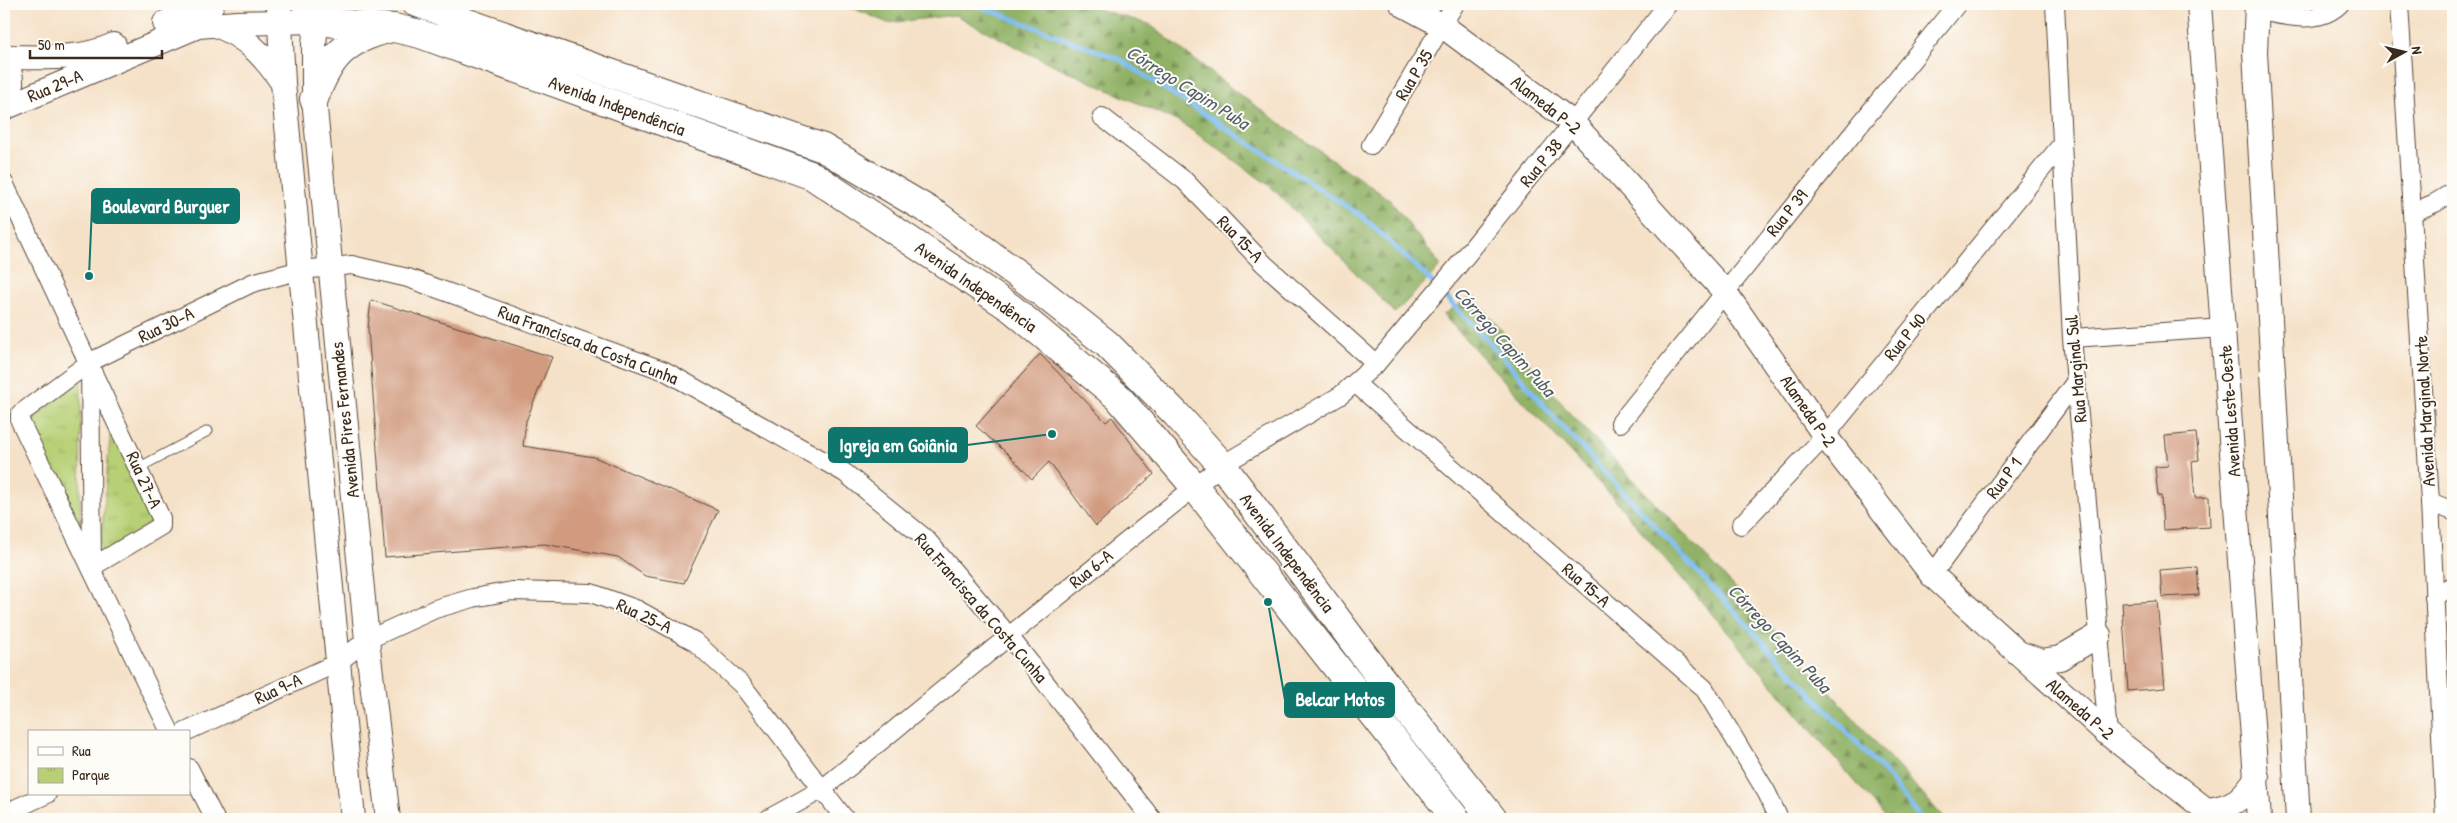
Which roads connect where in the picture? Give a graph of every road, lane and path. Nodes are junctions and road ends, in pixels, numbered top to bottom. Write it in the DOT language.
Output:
graph roads {
  1 [pos="414,4"];
  2 [pos="1402,4"];
  3 [pos="1455,4"];
  4 [pos="1668,4"];
  5 [pos="1957,4"];
  6 [pos="2055,4"];
  7 [pos="2199,4"];
  8 [pos="2340,4"];
  9 [pos="2399,4"];
  10 [pos="2257,7"];
  11 [pos="313,9"];
  12 [pos="209,10"];
  13 [pos="441,10"];
  14 [pos="279,12"];
  15 [pos="1443,26"];
  16 [pos="394,28"];
  17 [pos="4,57"];
  18 [pos="4,62"];
  19 [pos="283,83"];
  20 [pos="314,99"];
  21 [pos="4,103"];
  22 [pos="4,108"];
  23 [pos="1102,117"];
  24 [pos="1574,123"];
  25 [pos="2062,144"];
  26 [pos="1371,145"];
  27 [pos="823,148"];
  28 [pos="813,176"];
  29 [pos="4,184"];
  30 [pos="2453,192"];
  31 [pos="2414,212"];
  32 [pos="330,267"];
  33 [pos="301,270"];
  34 [pos="1724,291"];
  35 [pos="1412,320"];
  36 [pos="2224,328"];
  37 [pos="2072,338"];
  38 [pos="90,362"];
  39 [pos="1376,364"];
  40 [pos="2076,381"];
  41 [pos="1355,383"];
  42 [pos="19,417"];
  43 [pos="1620,423"];
  44 [pos="208,432"];
  45 [pos="1825,436"];
  46 [pos="1222,465"];
  47 [pos="138,468"];
  48 [pos="1194,486"];
  49 [pos="2430,502"];
  50 [pos="2453,511"];
  51 [pos="1741,525"];
  52 [pos="92,567"];
  53 [pos="1932,575"];
  54 [pos="2453,585"];
  55 [pos="2434,597"];
  56 [pos="2099,635"];
  57 [pos="1009,636"];
  58 [pos="367,640"];
  59 [pos="2016,653"];
  60 [pos="337,663"];
  61 [pos="1380,677"];
  62 [pos="1360,695"];
  63 [pos="169,730"];
  64 [pos="189,730"];
  65 [pos="2108,734"];
  66 [pos="190,770"];
  67 [pos="2257,777"];
  68 [pos="821,790"];
  69 [pos="43,796"];
  70 [pos="4,814"];
  71 [pos="2213,815"];
  72 [pos="215,819"];
  73 [pos="353,819"];
  74 [pos="388,819"];
  75 [pos="768,819"];
  76 [pos="845,819"];
  77 [pos="1152,819"];
  78 [pos="1456,819"];
  79 [pos="1493,819"];
  80 [pos="1779,819"];
  81 [pos="2259,819"];
  82 [pos="2298,819"];
  83 [pos="2445,819"];
  1 -- 13 [label="main road, Avenida Independência"];
  2 -- 15 [label="main road, Alameda P-2"];
  3 -- 15 [label="street, Rua P 35"];
  4 -- 24 [label="street, Rua P 38"];
  5 -- 34 [label="street, Rua P 39"];
  6 -- 25 [label="street, Rua Marginal Sul"];
  7 -- 36 [label="main road, Avenida Leste-Oeste"];
  8 -- 10 [label="street"];
  9 -- 31 [label="street, Avenida Marginal Norte"];
  10 -- 82 [label="main road"];
  11 -- 14 [label="main road, Avenida Independência"];
  11 -- 16 [label="main road, Avenida Independência"];
  11 -- 20 [label="main road, Avenida Pires Fernandes"];
  12 -- 14 [label="main road, Rua 29-A"];
  12 -- 17 [label="main road"];
  12 -- 19 [label="main road"];
  12 -- 22 [label="main road, Rua 29-A"];
  13 -- 27 [label="main road, Avenida Independência"];
  14 -- 19 [label="main road, Avenida Pires Fernandes"];
  15 -- 24 [label="main road, Alameda P-2"];
  15 -- 26 [label="street, Rua P 35"];
  16 -- 20 [label="main road"];
  16 -- 28 [label="main road, Avenida Independência"];
  18 -- 21 [label="main road"];
  19 -- 33 [label="main road, Avenida Pires Fernandes"];
  20 -- 32 [label="main road, Avenida Pires Fernandes"];
  23 -- 39 [label="street, Rua 15-A"];
  24 -- 34 [label="main road, Alameda P-2"];
  24 -- 35 [label="street, Rua P 38"];
  25 -- 37 [label="street, Rua Marginal Sul"];
  25 -- 45 [label="street, Rua P 40"];
  27 -- 28 [label="main road"];
  27 -- 46 [label="main road, Avenida Independência"];
  28 -- 48 [label="main road, Avenida Independência"];
  29 -- 38 [label="street, Rua 27-A"];
  30 -- 31 [label="street"];
  31 -- 49 [label="street, Avenida Marginal Norte"];
  32 -- 33 [label="street, Rua 30-A"];
  32 -- 57 [label="street, Rua Francisca da Costa Cunha"];
  32 -- 58 [label="main road, Avenida Pires Fernandes"];
  33 -- 38 [label="street, Rua 30-A"];
  33 -- 60 [label="main road, Avenida Pires Fernandes"];
  34 -- 43 [label="street, Rua P 39"];
  34 -- 45 [label="main road, Alameda P-2"];
  35 -- 39 [label="street, Rua 6-A"];
  36 -- 37 [label="street"];
  36 -- 67 [label="main road, Avenida Leste-Oeste"];
  37 -- 40 [label="street, Rua Marginal Sul"];
  38 -- 42 [label="street, Rua 30-A"];
  38 -- 47 [label="street, Rua 27-A"];
  38 -- 52 [label="street, Rua 27-A"];
  39 -- 41 [label="street, Rua 6-A"];
  40 -- 53 [label="street, Rua P 1"];
  40 -- 56 [label="street, Rua Marginal Sul"];
  41 -- 46 [label="street, Rua 6-A"];
  41 -- 80 [label="street, Rua 15-A"];
  42 -- 52 [label="street, Rua 27-A"];
  44 -- 47 [label="lane"];
  45 -- 51 [label="street, Rua P 40"];
  45 -- 53 [label="main road, Alameda P-2"];
  46 -- 48 [label="street, Rua 6-A"];
  46 -- 61 [label="main road, Avenida Independência"];
  47 -- 52 [label="street, Rua 27-A"];
  48 -- 57 [label="street, Rua 6-A"];
  48 -- 62 [label="main road, Avenida Independência"];
  49 -- 50 [label="street"];
  49 -- 55 [label="street, Avenida Marginal Norte"];
  52 -- 63 [label="street, Rua 27-A"];
  53 -- 59 [label="main road, Alameda P-2"];
  54 -- 55 [label="street"];
  55 -- 83 [label="street, Avenida Marginal Norte"];
  56 -- 59 [label="main road"];
  56 -- 65 [label="street, Rua Marginal Sul"];
  57 -- 68 [label="street, Rua 6-A"];
  57 -- 77 [label="street, Rua Francisca da Costa Cunha"];
  58 -- 60 [label="street, Rua 9-A"];
  58 -- 68 [label="street, Rua 25-A"];
  58 -- 74 [label="main road, Avenida Pires Fernandes"];
  59 -- 65 [label="main road, Alameda P-2"];
  60 -- 64 [label="street, Rua 9-A"];
  60 -- 73 [label="main road, Avenida Pires Fernandes"];
  61 -- 62 [label="main road"];
  61 -- 79 [label="main road, Avenida Independência"];
  62 -- 78 [label="main road, Avenida Independência"];
  65 -- 71 [label="main road, Alameda P-2"];
  66 -- 72 [label="street"];
  67 -- 71 [label="main road"];
  67 -- 81 [label="main road, Avenida Leste-Oeste"];
  68 -- 75 [label="street, Rua 6-A"];
  68 -- 76 [label="street, Rua 25-A"];
  69 -- 70 [label="street"];
}
